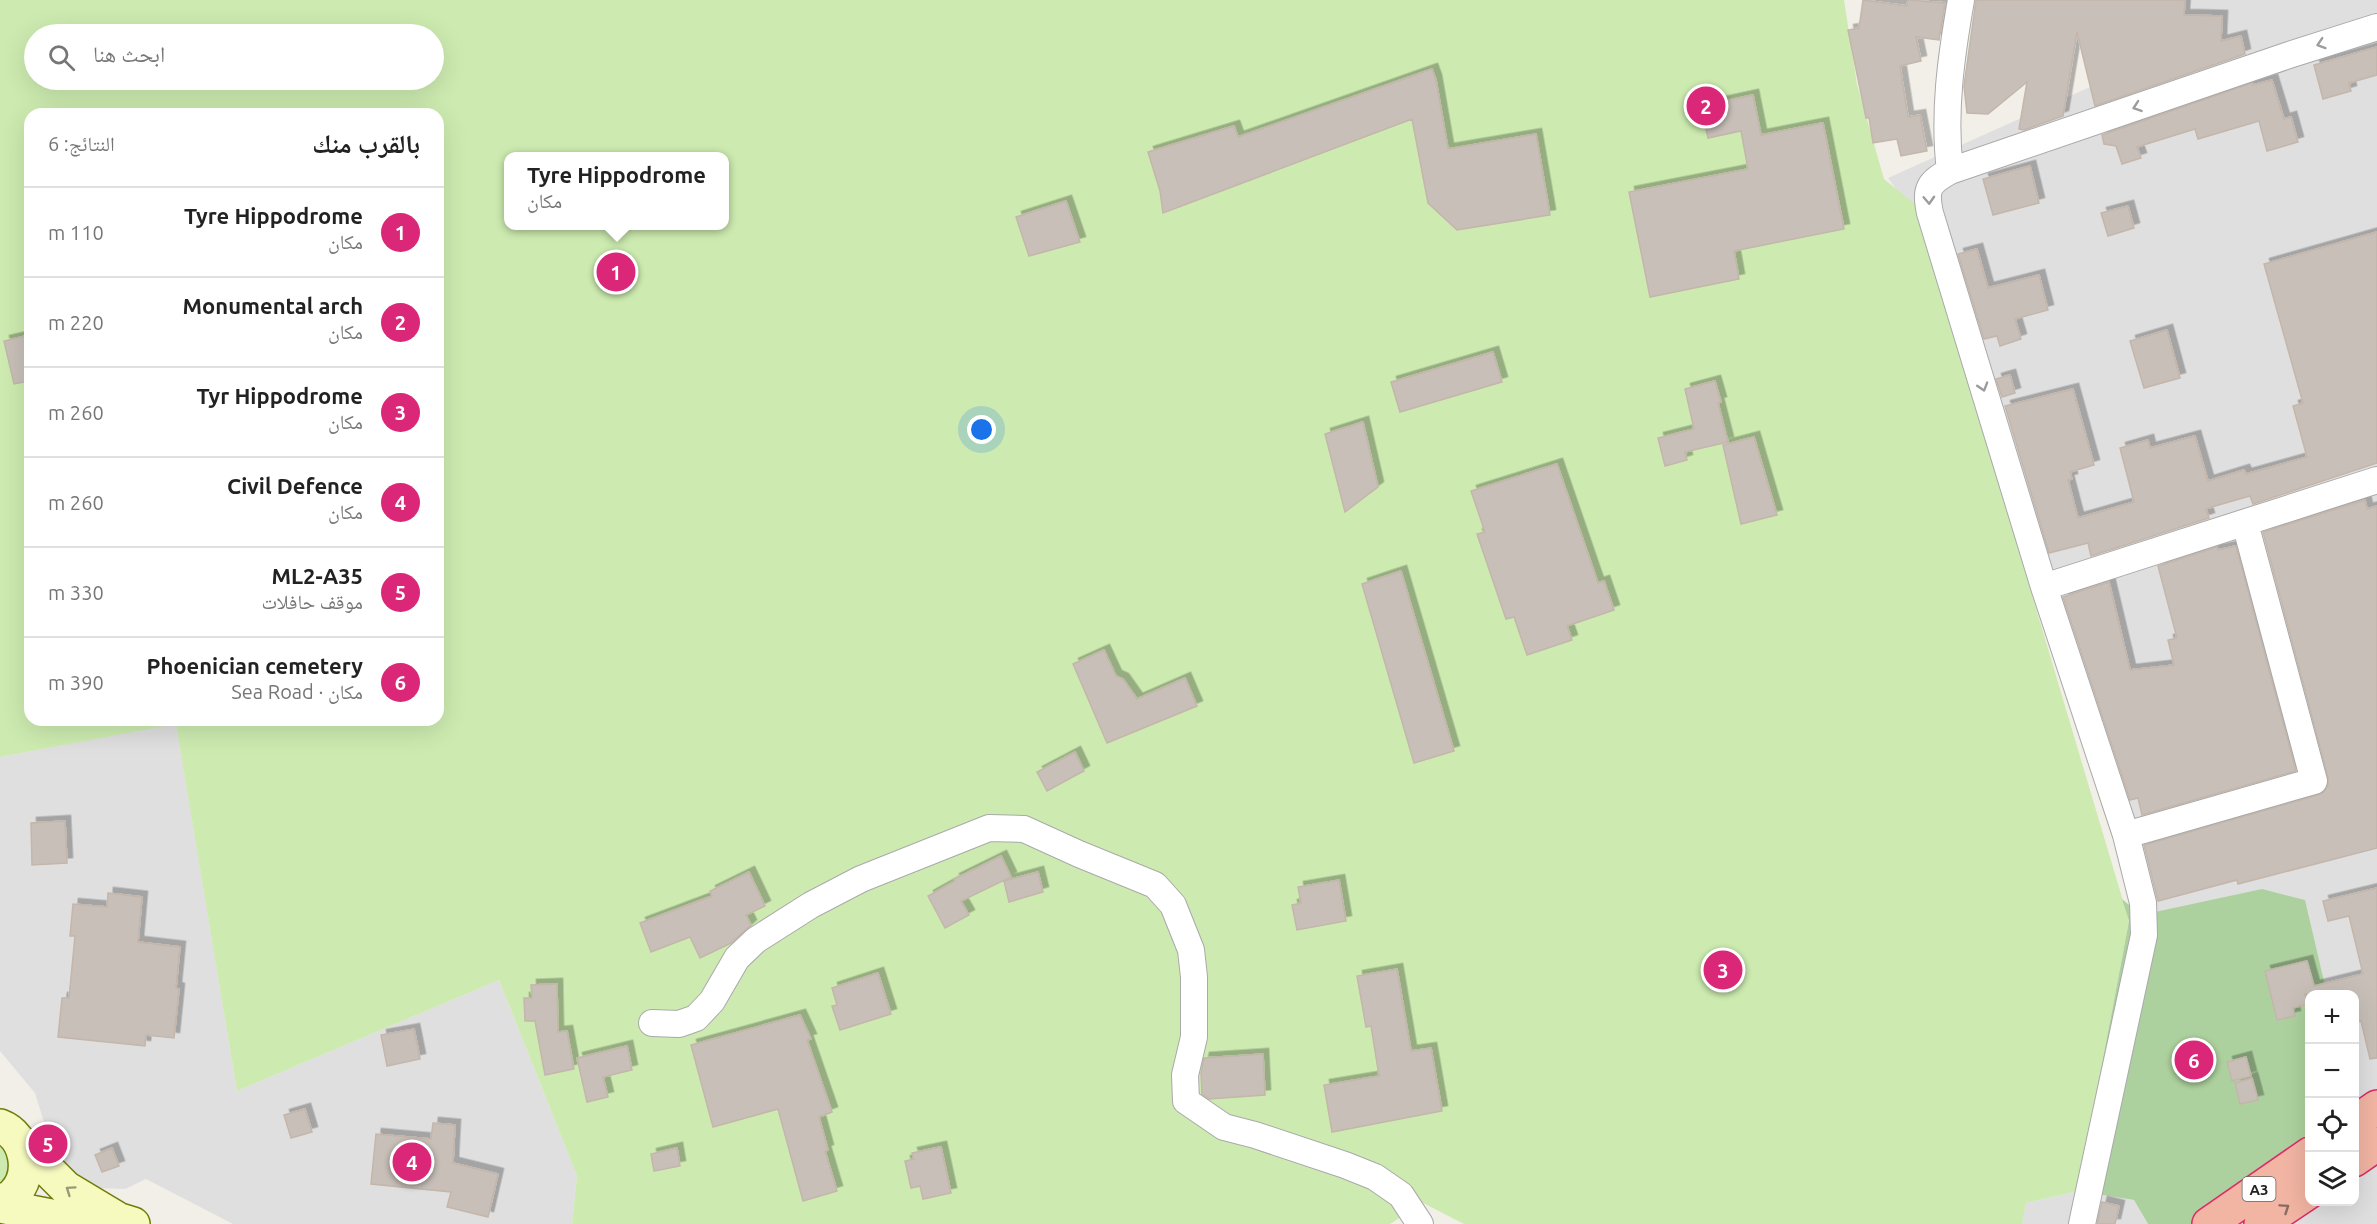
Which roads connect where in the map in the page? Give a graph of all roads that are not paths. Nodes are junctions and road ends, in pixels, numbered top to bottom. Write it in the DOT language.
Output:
graph roads {
  1 [pos="1961,0"];
  2 [pos="2377,27"];
  3 [pos="1950,171"];
  4 [pos="2377,480"];
  5 [pos="2245,523"];
  6 [pos="2044,587"];
  7 [pos="2127,835"];
  8 [pos="652,1023"];
  9 [pos="2377,1107"];
  10 [pos="2359,1120"];
  11 [pos="6,1128"];
  12 [pos="2377,1144"];
  13 [pos="2305,1157"];
  14 [pos="2359,1157"];
  15 [pos="2305,1194"];
  16 [pos="0,1204"];
  17 [pos="126,1222"];
  18 [pos="1420,1224"];
  19 [pos="2082,1224"];
  20 [pos="2209,1224"];
  21 [pos="2261,1224"];
  1 -- 3 [label="street"];
  2 -- 3 [label="street, one-way"];
  3 -- 6 [label="street, one-way"];
  4 -- 5 [label="street"];
  5 -- 6 [label="street"];
  5 -- 7 [label="street"];
  6 -- 7 [label="street"];
  7 -- 19 [label="street"];
  8 -- 18 [label="street"];
  9 -- 10 [label="highway"];
  11 -- 16 [label="main road"];
  17 -- 11 [label="main road, one-way"];
  12 -- 14 [label="highway"];
  13 -- 20 [label="highway, A3"];
  21 -- 15 [label="highway, A3, one-way"];
  16 -- 17 [label="main road"];
}
